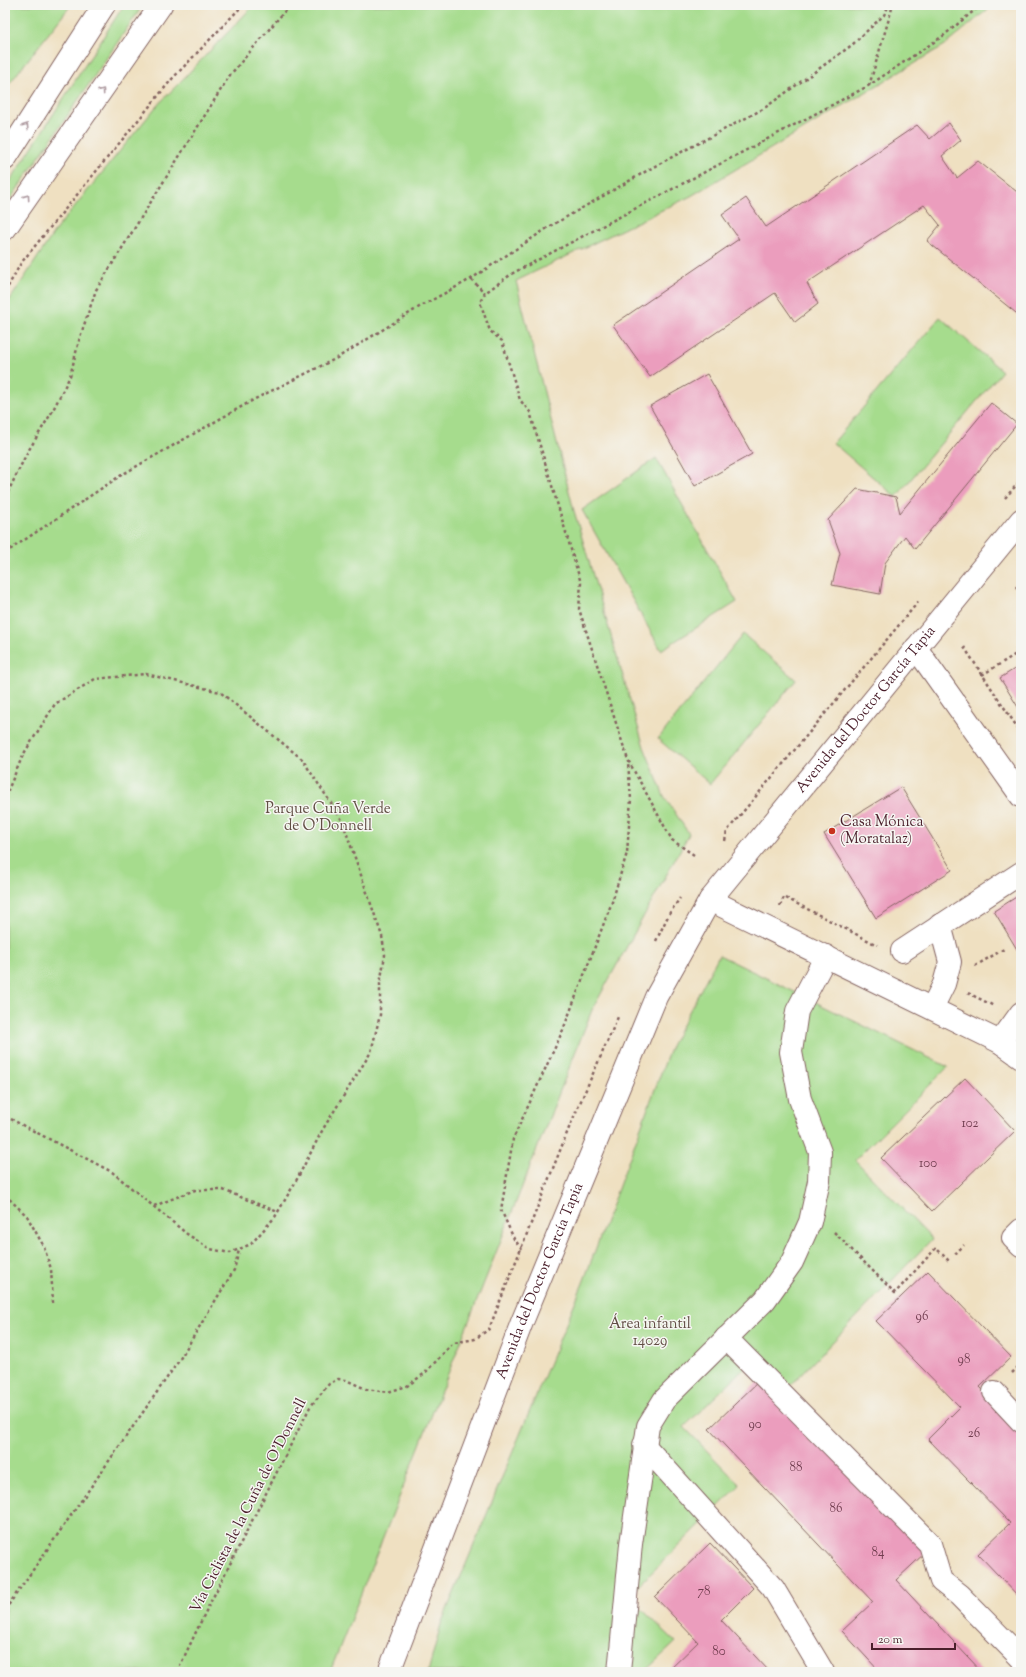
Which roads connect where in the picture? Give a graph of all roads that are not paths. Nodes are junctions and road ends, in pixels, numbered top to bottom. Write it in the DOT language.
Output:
graph roads {
  1 [pos="104,5"];
  2 [pos="161,5"];
  3 [pos="5,159"];
  4 [pos="5,229"];
  5 [pos="1021,520"];
  6 [pos="916,648"];
  7 [pos="1021,796"];
  8 [pos="1021,874"];
  9 [pos="710,900"];
  10 [pos="940,926"];
  11 [pos="902,951"];
  12 [pos="826,956"];
  13 [pos="932,1008"];
  14 [pos="1021,1013"];
  15 [pos="1000,1042"];
  16 [pos="1021,1057"];
  17 [pos="1021,1230"];
  18 [pos="1021,1246"];
  19 [pos="726,1338"];
  20 [pos="994,1392"];
  21 [pos="1021,1421"];
  22 [pos="644,1445"];
  23 [pos="1021,1658"];
  24 [pos="389,1672"];
  25 [pos="619,1672"];
  26 [pos="823,1672"];
  3 -- 1 [label="main road, one-way"];
  4 -- 2 [label="main road, one-way"];
  5 -- 6 [label="main road, Avenida del Doctor García Tapia"];
  6 -- 7 [label="main road"];
  6 -- 9 [label="main road, Avenida del Doctor García Tapia"];
  8 -- 10 [label="main road"];
  9 -- 12 [label="main road"];
  9 -- 24 [label="main road, Avenida del Doctor García Tapia"];
  10 -- 11 [label="main road"];
  10 -- 13 [label="main road"];
  12 -- 13 [label="main road"];
  12 -- 19 [label="main road"];
  13 -- 15 [label="main road"];
  14 -- 15 [label="main road"];
  15 -- 16 [label="main road"];
  17 -- 18 [label="main road"];
  19 -- 22 [label="main road"];
  19 -- 23 [label="main road"];
  20 -- 21 [label="main road"];
  22 -- 25 [label="main road"];
  22 -- 26 [label="main road"];
}
